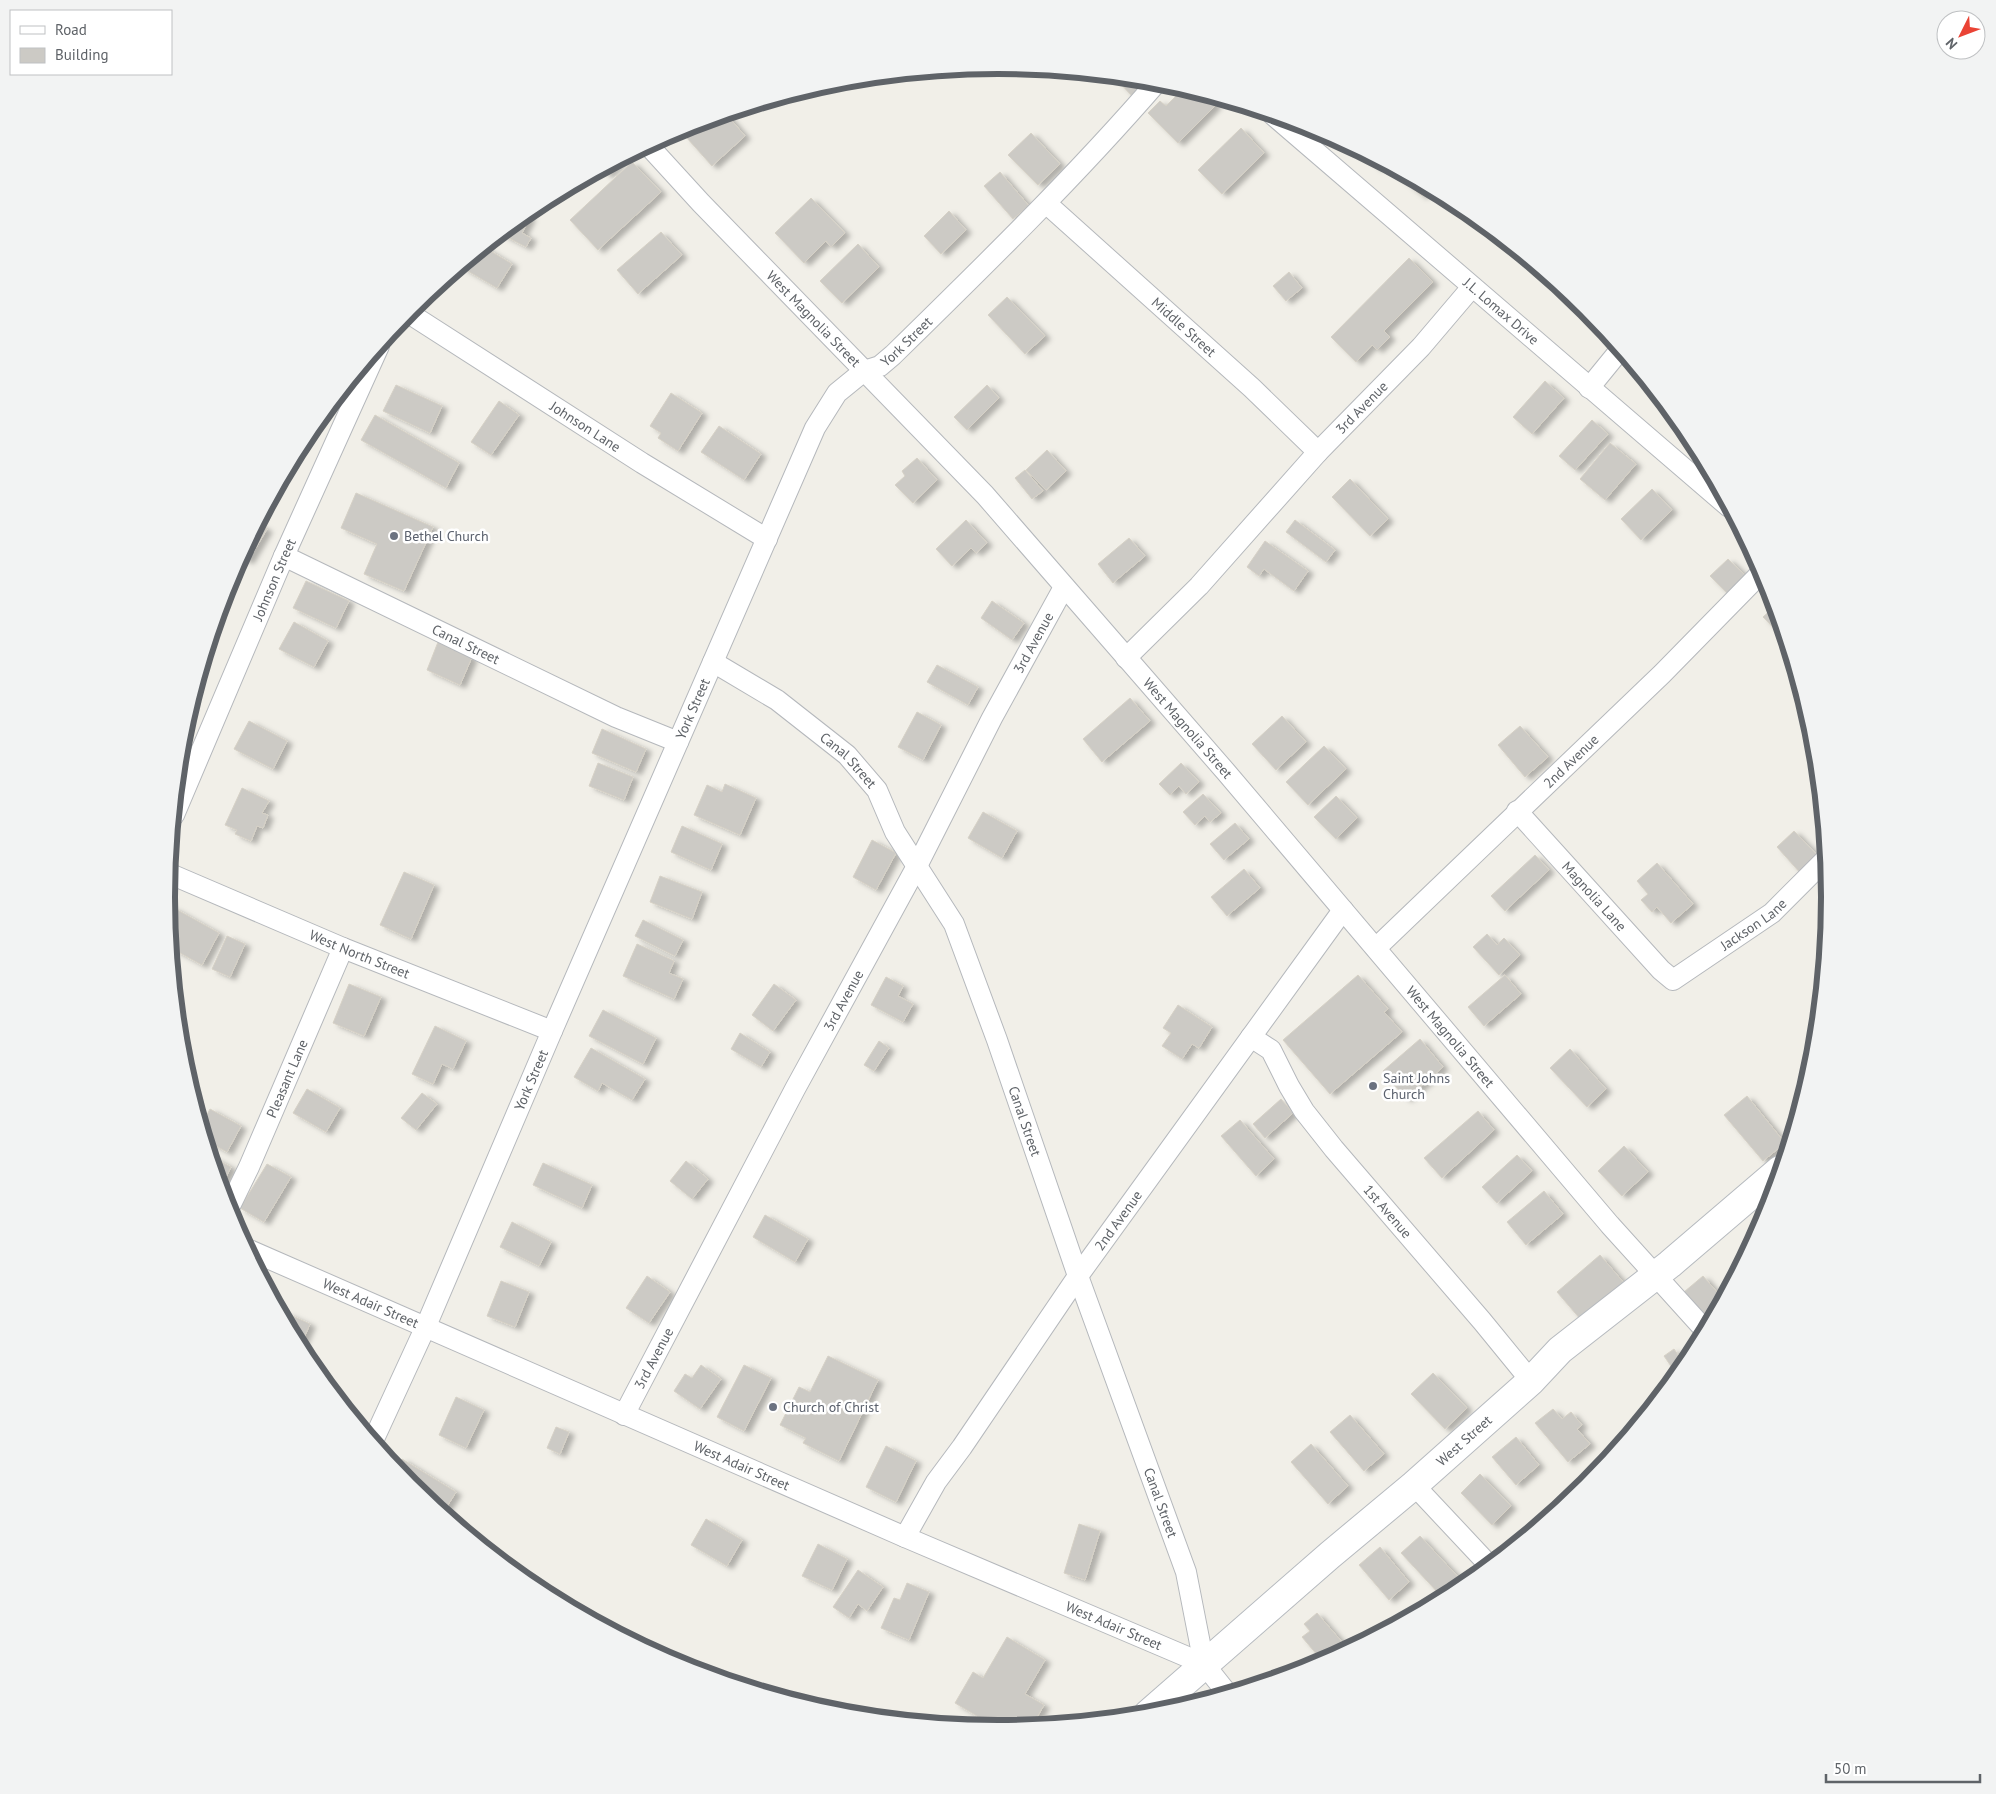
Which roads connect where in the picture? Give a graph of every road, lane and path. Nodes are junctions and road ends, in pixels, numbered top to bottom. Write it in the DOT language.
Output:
graph roads {
  1 [pos="1151,89"];
  2 [pos="1285,125"];
  3 [pos="653,150"];
  4 [pos="1046,204"];
  5 [pos="1472,287"];
  6 [pos="414,317"];
  7 [pos="1617,354"];
  8 [pos="371,364"];
  9 [pos="864,371"];
  10 [pos="1589,388"];
  11 [pos="1318,452"];
  12 [pos="1718,499"];
  13 [pos="766,539"];
  14 [pos="284,556"];
  15 [pos="1757,577"];
  16 [pos="1064,587"];
  17 [pos="1126,658"];
  18 [pos="712,662"];
  19 [pos="678,742"];
  20 [pos="181,798"];
  21 [pos="1517,812"];
  22 [pos="1820,865"];
  23 [pos="917,866"];
  24 [pos="176,875"];
  25 [pos="1343,910"];
  26 [pos="344,948"];
  27 [pos="1376,948"];
  28 [pos="1673,980"];
  29 [pos="552,1031"];
  30 [pos="1251,1038"];
  31 [pos="1773,1176"];
  32 [pos="233,1201"];
  33 [pos="256,1253"];
  34 [pos="1657,1274"];
  35 [pos="1078,1276"];
  36 [pos="1701,1325"];
  37 [pos="426,1326"];
  38 [pos="1531,1381"];
  39 [pos="624,1415"];
  40 [pos="375,1436"];
  41 [pos="1414,1485"];
  42 [pos="904,1537"];
  43 [pos="1484,1561"];
  44 [pos="1204,1664"];
  45 [pos="1224,1688"];
  46 [pos="1159,1704"];
  1 -- 4 [label="street, York Street"];
  2 -- 5 [label="street, J.L. Lomax Drive"];
  3 -- 9 [label="street, West Magnolia Street"];
  4 -- 9 [label="street, York Street"];
  4 -- 11 [label="street, Middle Street"];
  5 -- 10 [label="street, J.L. Lomax Drive"];
  5 -- 11 [label="street, 3rd Avenue"];
  6 -- 13 [label="street, Johnson Lane"];
  7 -- 10 [label="street"];
  8 -- 14 [label="street, Johnson Street"];
  9 -- 13 [label="street, York Street"];
  9 -- 16 [label="street, West Magnolia Street"];
  10 -- 12 [label="street, J.L. Lomax Drive"];
  11 -- 17 [label="street, 3rd Avenue"];
  13 -- 18 [label="street, York Street"];
  14 -- 19 [label="street, Canal Street"];
  14 -- 20 [label="street, Johnson Street"];
  15 -- 21 [label="street, 2nd Avenue"];
  16 -- 17 [label="street, West Magnolia Street"];
  16 -- 23 [label="street, 3rd Avenue"];
  17 -- 25 [label="street, West Magnolia Street"];
  18 -- 19 [label="street, York Street"];
  18 -- 23 [label="street, Canal Street"];
  19 -- 29 [label="street, York Street"];
  21 -- 27 [label="street, 2nd Avenue"];
  21 -- 28 [label="street, Magnolia Lane"];
  22 -- 28 [label="street, Jackson Lane"];
  23 -- 35 [label="street, Canal Street"];
  23 -- 39 [label="street, 3rd Avenue"];
  24 -- 26 [label="street, West North Street"];
  25 -- 27 [label="street, West Magnolia Street"];
  25 -- 30 [label="street, 2nd Avenue"];
  26 -- 29 [label="street, West North Street"];
  26 -- 32 [label="street, Pleasant Lane"];
  27 -- 34 [label="street, West Magnolia Street"];
  29 -- 37 [label="street, York Street"];
  30 -- 35 [label="street, 2nd Avenue"];
  30 -- 38 [label="street, 1st Avenue"];
  31 -- 34 [label="street, West Street"];
  33 -- 37 [label="street, West Adair Street"];
  34 -- 36 [label="street, West Magnolia Street"];
  34 -- 38 [label="street, West Street"];
  35 -- 42 [label="street, 2nd Avenue"];
  35 -- 44 [label="street, Canal Street"];
  37 -- 39 [label="street, West Adair Street"];
  37 -- 40 [label="street, York Street"];
  38 -- 41 [label="street, West Street"];
  39 -- 42 [label="street, West Adair Street"];
  41 -- 43 [label="street"];
  41 -- 44 [label="street, West Street"];
  42 -- 44 [label="street, West Adair Street"];
  44 -- 45 [label="street, West Adair Street"];
  44 -- 46 [label="street, West Street"];
}
